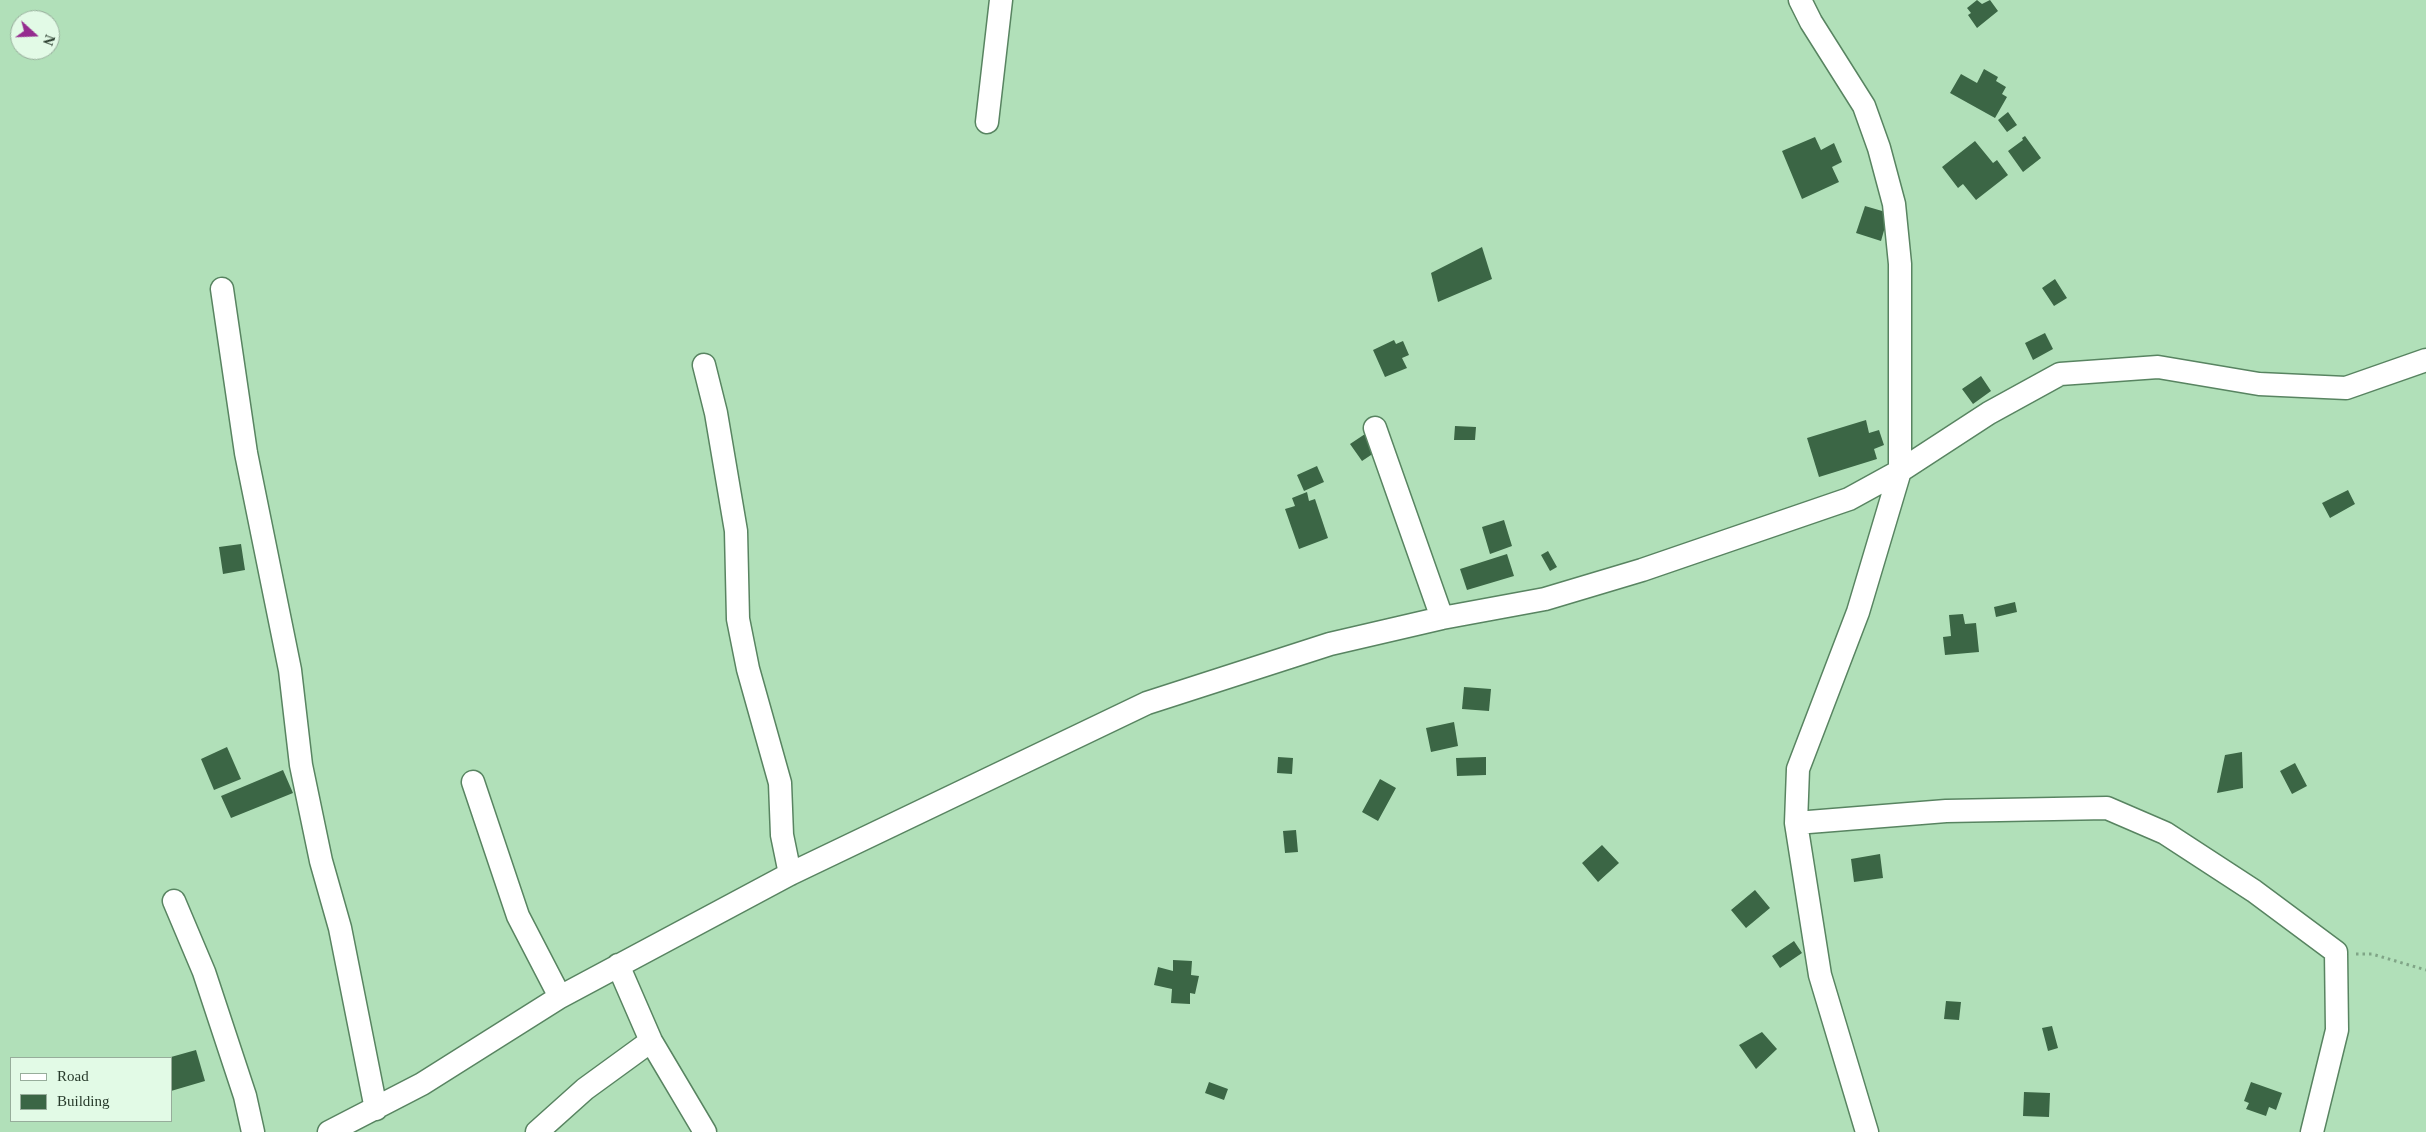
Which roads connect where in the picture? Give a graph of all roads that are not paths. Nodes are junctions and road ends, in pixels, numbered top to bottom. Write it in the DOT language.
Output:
graph roads {
  1 [pos="1001,0"];
  2 [pos="1800,0"];
  3 [pos="987,122"];
  4 [pos="222,288"];
  5 [pos="2426,360"];
  6 [pos="704,365"];
  7 [pos="1375,428"];
  8 [pos="1900,471"];
  9 [pos="1442,618"];
  10 [pos="473,782"];
  11 [pos="1796,823"];
  12 [pos="790,874"];
  13 [pos="174,901"];
  14 [pos="618,965"];
  15 [pos="560,997"];
  16 [pos="651,1041"];
  17 [pos="376,1109"];
  18 [pos="253,1132"];
  19 [pos="329,1132"];
  20 [pos="537,1132"];
  21 [pos="705,1132"];
  22 [pos="1867,1132"];
  23 [pos="2312,1132"];
  1 -- 3 [label="street"];
  2 -- 8 [label="street"];
  4 -- 17 [label="street"];
  5 -- 8 [label="street"];
  6 -- 12 [label="street"];
  7 -- 9 [label="street"];
  8 -- 9 [label="street"];
  8 -- 11 [label="street"];
  9 -- 12 [label="street"];
  10 -- 15 [label="street"];
  11 -- 22 [label="street"];
  11 -- 23 [label="street"];
  12 -- 14 [label="street"];
  13 -- 18 [label="street"];
  14 -- 15 [label="street"];
  14 -- 16 [label="street"];
  15 -- 17 [label="street"];
  16 -- 20 [label="street"];
  16 -- 21 [label="street"];
  17 -- 19 [label="street"];
}
